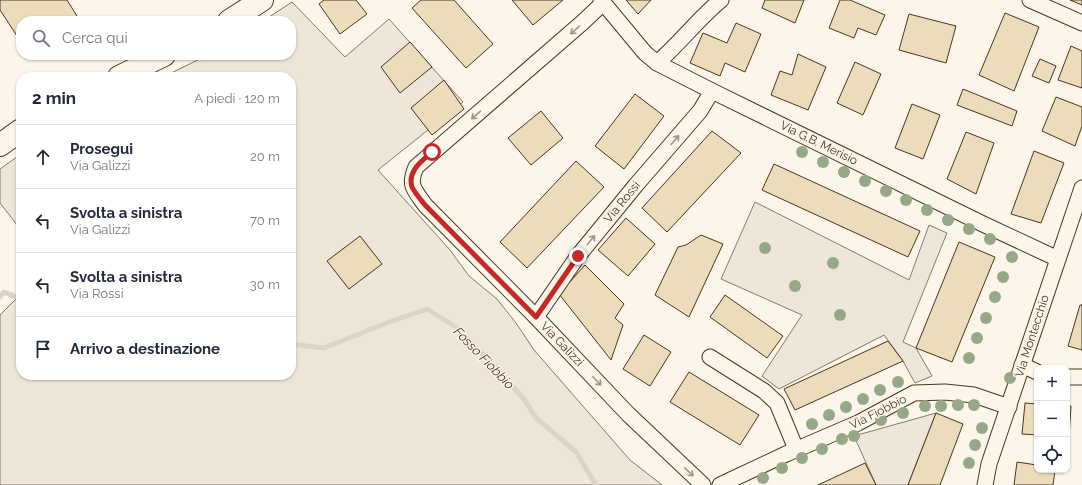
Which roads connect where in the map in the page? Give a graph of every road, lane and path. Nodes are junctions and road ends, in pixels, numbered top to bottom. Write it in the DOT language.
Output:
graph roads {
  1 [pos="262,0"];
  2 [pos="721,0"];
  3 [pos="1030,0"];
  4 [pos="602,2"];
  5 [pos="237,16"];
  6 [pos="1082,23"];
  7 [pos="154,60"];
  8 [pos="657,63"];
  9 [pos="129,72"];
  10 [pos="712,91"];
  11 [pos="16,134"];
  12 [pos="0,145"];
  13 [pos="1082,188"];
  14 [pos="1058,259"];
  15 [pos="536,317"];
  16 [pos="710,357"];
  17 [pos="1022,365"];
  18 [pos="1034,371"];
  19 [pos="1070,377"];
  20 [pos="1082,377"];
  21 [pos="1008,407"];
  22 [pos="796,450"];
  23 [pos="703,485"];
  24 [pos="720,485"];
  25 [pos="985,485"];
  1 -- 5 [label="street"];
  2 -- 8 [label="street"];
  3 -- 6 [label="street"];
  4 -- 8 [label="street, Via G.B. Merisio"];
  4 -- 15 [label="street, Via Galizzi, one-way"];
  7 -- 9 [label="street"];
  8 -- 10 [label="street, Via G.B. Merisio"];
  10 -- 14 [label="street, Via G.B. Merisio"];
  15 -- 10 [label="street, Via Rossi, one-way"];
  11 -- 12 [label="street"];
  13 -- 14 [label="street, Via Montecchio"];
  14 -- 17 [label="street, Via Montecchio"];
  15 -- 23 [label="street, Via Galizzi, one-way"];
  16 -- 22 [label="street"];
  17 -- 18 [label="street"];
  17 -- 21 [label="street, Via Montecchio"];
  19 -- 20 [label="street"];
  21 -- 22 [label="street, Via Fiobbio"];
  21 -- 25 [label="street, Via Montecchio"];
  22 -- 24 [label="street, Via Fiobbio"];
}
